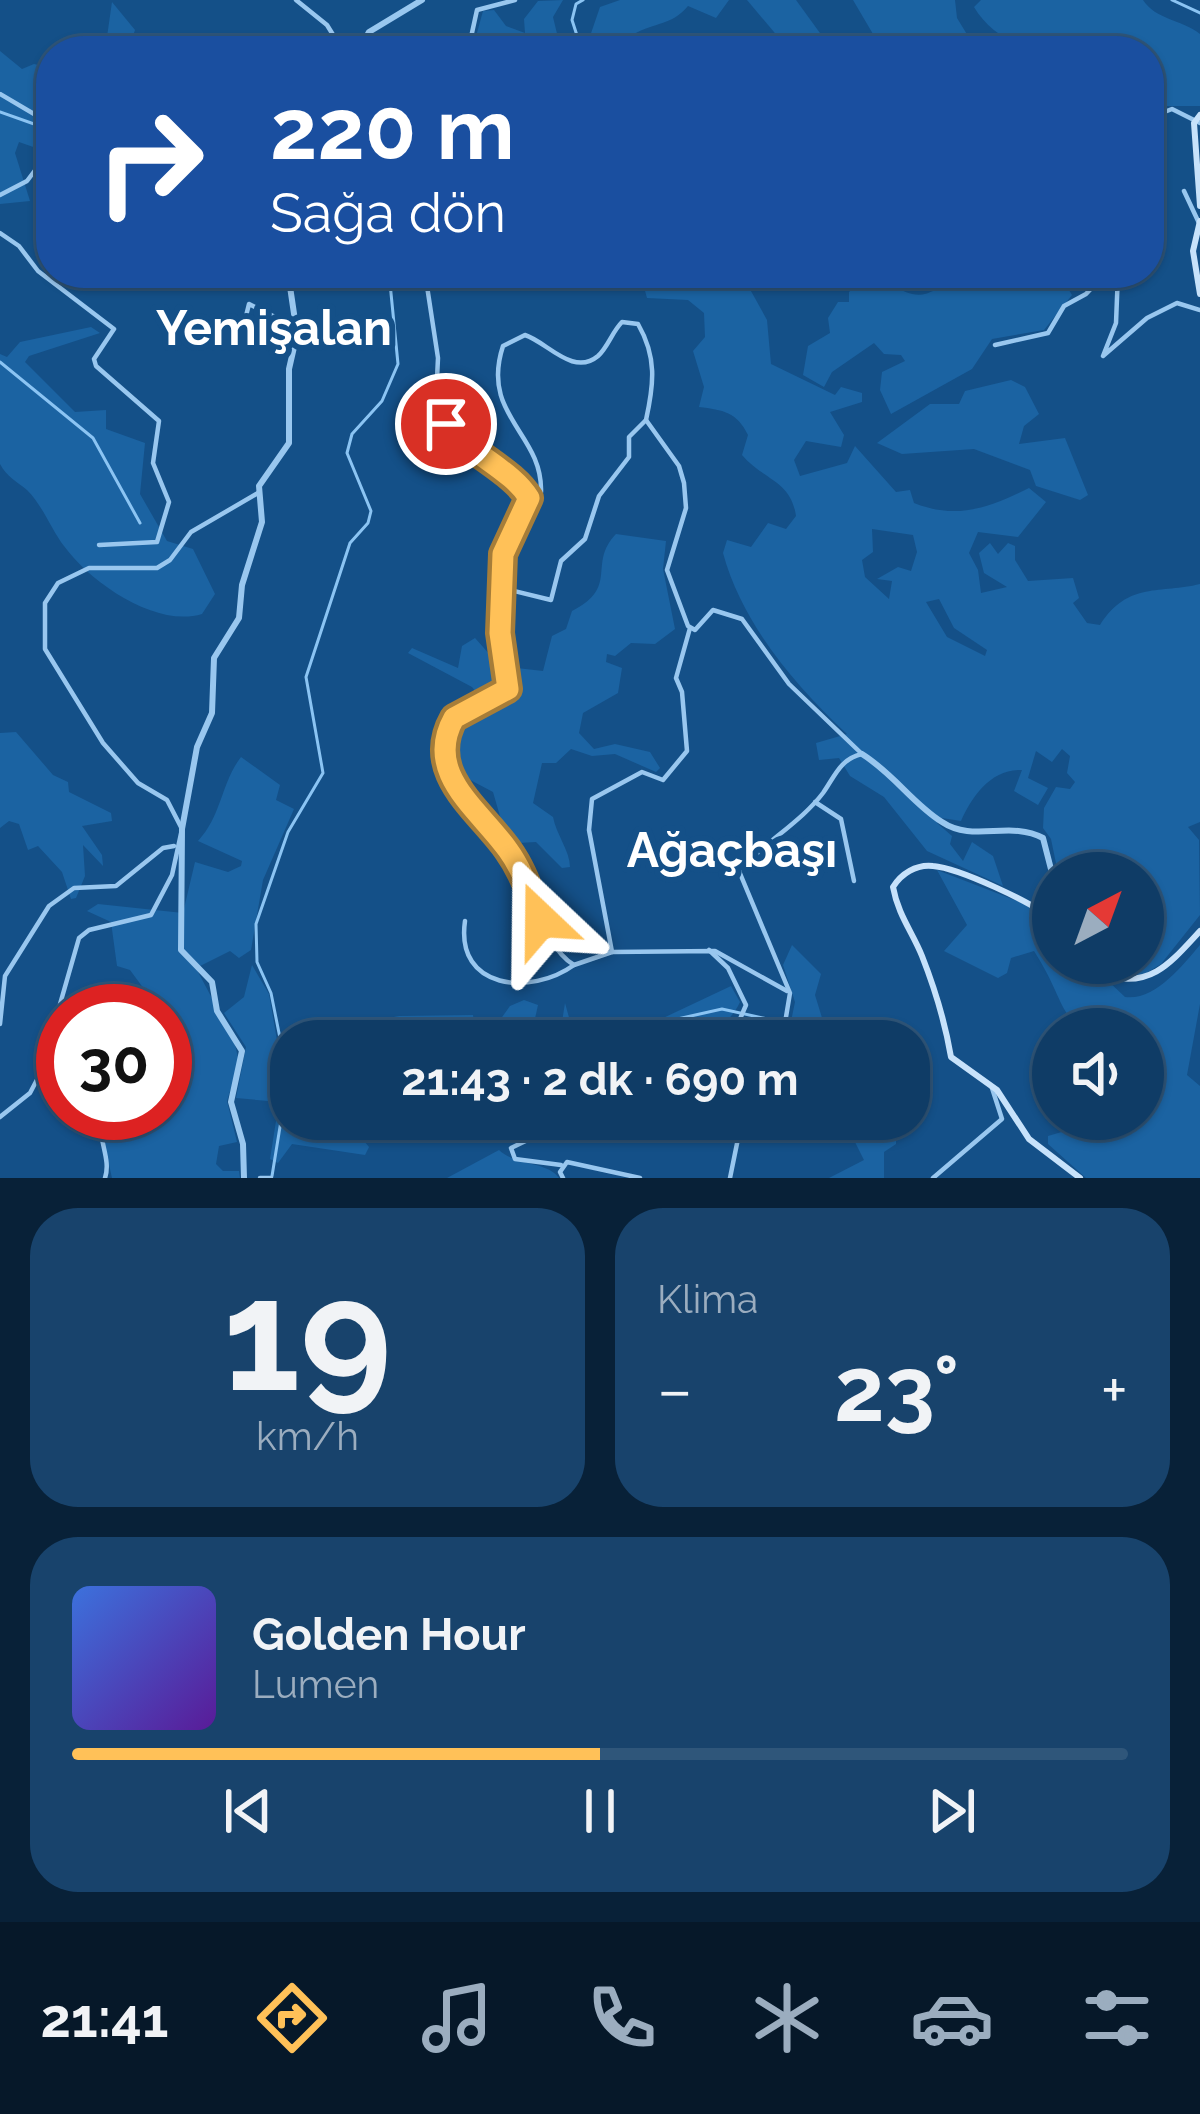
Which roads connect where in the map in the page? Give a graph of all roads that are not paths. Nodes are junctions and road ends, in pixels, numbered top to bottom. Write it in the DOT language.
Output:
graph roads {
  1 [pos="296,0"];
  2 [pos="422,0"];
  3 [pos="515,0"];
  4 [pos="334,36"];
  5 [pos="367,36"];
  6 [pos="471,36"];
  7 [pos="0,94"];
  8 [pos="1164,112"];
  9 [pos="36,115"];
  10 [pos="1199,119"];
  11 [pos="36,169"];
  12 [pos="1184,191"];
  13 [pos="0,195"];
  14 [pos="1200,206"];
  15 [pos="1199,228"];
  16 [pos="0,233"];
  17 [pos="36,269"];
  18 [pos="59,288"];
  19 [pos="290,288"];
  20 [pos="427,288"];
  21 [pos="1092,288"];
  22 [pos="1117,288"];
  23 [pos="1200,294"];
  24 [pos="1200,310"];
  25 [pos="294,319"];
  26 [pos="255,337"];
  27 [pos="994,345"];
  28 [pos="646,420"];
  29 [pos="258,493"];
  30 [pos="529,498"];
  31 [pos="99,545"];
  32 [pos="502,588"];
  33 [pos="690,628"];
  34 [pos="862,754"];
  35 [pos="815,802"];
  36 [pos="182,829"];
  37 [pos="176,846"];
  38 [pos="1046,852"];
  39 [pos="677,856"];
  40 [pos="739,871"];
  41 [pos="854,881"];
  42 [pos="1032,905"];
  43 [pos="465,921"];
  44 [pos="1200,931"];
  45 [pos="709,950"];
  46 [pos="612,952"];
  47 [pos="574,965"];
  48 [pos="1164,969"];
  49 [pos="790,993"];
  50 [pos="738,1020"];
  51 [pos="786,1020"];
  52 [pos="0,1024"];
  53 [pos="992,1088"];
  54 [pos="0,1117"];
  55 [pos="101,1140"];
  56 [pos="528,1140"];
  57 [pos="738,1140"];
  58 [pos="561,1166"];
  59 [pos="106,1178"];
  60 [pos="244,1178"];
  61 [pos="260,1178"];
  62 [pos="271,1178"];
  63 [pos="563,1178"];
  64 [pos="640,1178"];
  65 [pos="730,1178"];
  66 [pos="933,1178"];
  67 [pos="1080,1178"];
  1 -- 4 [label="street"];
  2 -- 5 [label="street"];
  3 -- 6 [label="street"];
  7 -- 9 [label="street"];
  8 -- 10 [label="street"];
  10 -- 14 [label="main road"];
  11 -- 13 [label="street"];
  12 -- 15 [label="street"];
  15 -- 23 [label="main road"];
  16 -- 17 [label="street"];
  18 -- 31 [label="street"];
  19 -- 25 [label="street"];
  20 -- 30 [label="street"];
  21 -- 27 [label="street"];
  22 -- 24 [label="street"];
  25 -- 26 [label="street"];
  25 -- 29 [label="street"];
  28 -- 30 [label="street"];
  28 -- 32 [label="street"];
  28 -- 33 [label="street"];
  29 -- 36 [label="street"];
  29 -- 36 [label="street"];
  30 -- 32 [label="street"];
  32 -- 47 [label="street"];
  33 -- 34 [label="street"];
  33 -- 46 [label="street"];
  34 -- 35 [label="street"];
  34 -- 38 [label="street"];
  35 -- 40 [label="street"];
  35 -- 41 [label="street"];
  36 -- 37 [label="street"];
  36 -- 60 [label="street"];
  37 -- 52 [label="street"];
  37 -- 54 [label="street"];
  39 -- 40 [label="street"];
  40 -- 49 [label="street"];
  42 -- 53 [label="main road"];
  43 -- 47 [label="street"];
  44 -- 48 [label="main road"];
  45 -- 46 [label="street"];
  45 -- 49 [label="street"];
  45 -- 50 [label="street"];
  46 -- 47 [label="street"];
  49 -- 51 [label="street"];
  53 -- 66 [label="street"];
  53 -- 67 [label="main road"];
  55 -- 59 [label="street"];
  56 -- 58 [label="street"];
  57 -- 65 [label="street"];
  58 -- 63 [label="street"];
  58 -- 64 [label="street"];
  61 -- 62 [label="street"];
}
